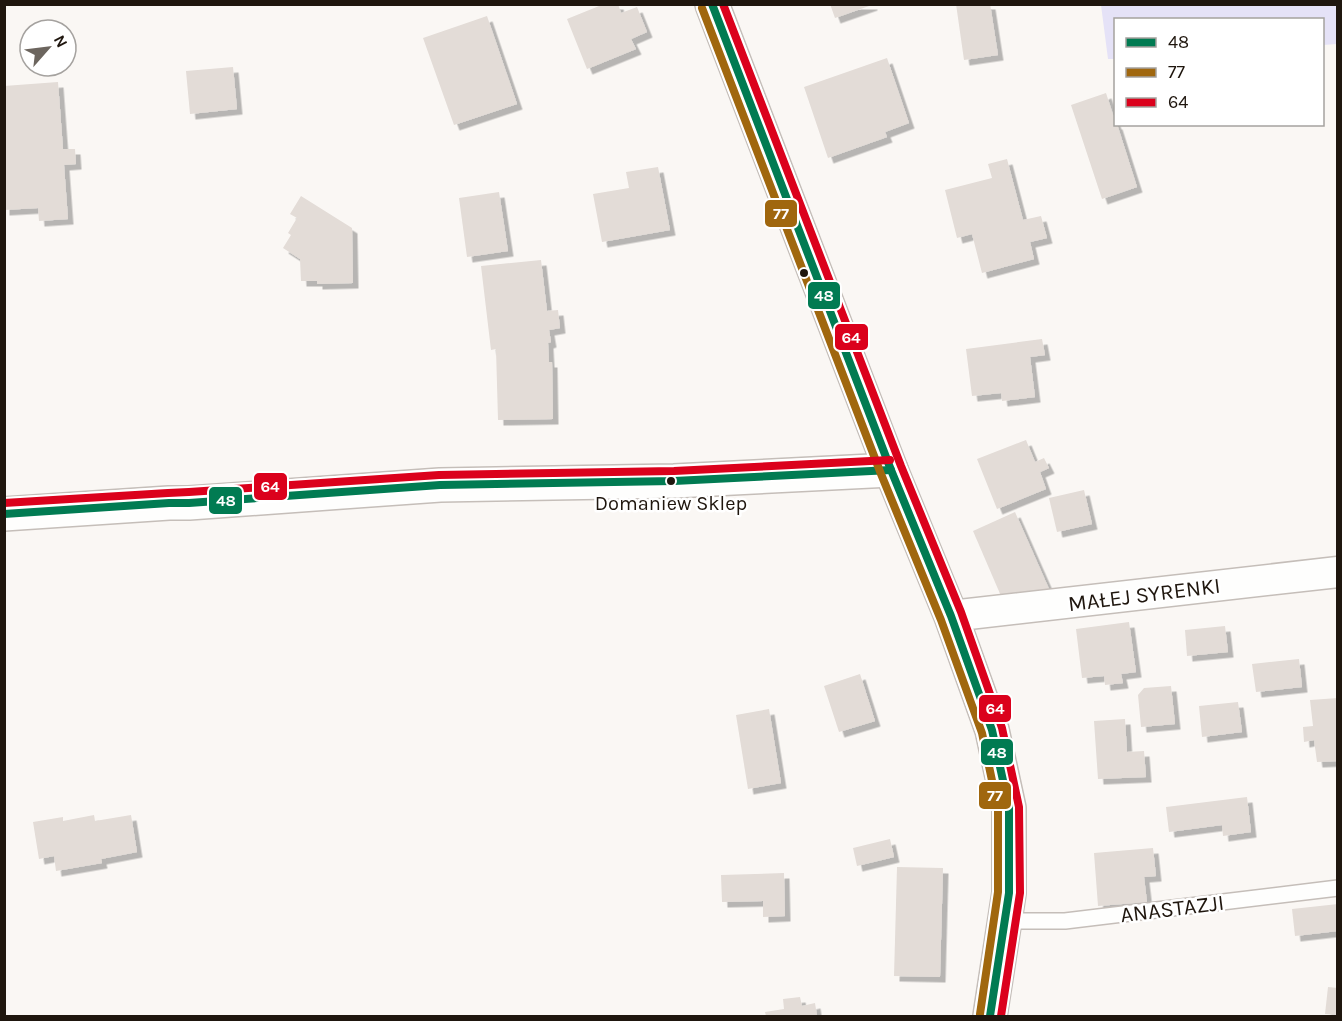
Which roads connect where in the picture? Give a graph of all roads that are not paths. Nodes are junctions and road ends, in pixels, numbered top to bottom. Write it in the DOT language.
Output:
graph roads {
  1 [pos="712,4"];
  2 [pos="891,470"];
  3 [pos="4,514"];
  4 [pos="1338,572"];
  5 [pos="951,616"];
  6 [pos="1338,888"];
  7 [pos="1006,921"];
  8 [pos="990,1017"];
  1 -- 2 [label="main road"];
  2 -- 3 [label="main road"];
  2 -- 5 [label="main road"];
  4 -- 5 [label="street, MAŁEJ SYRENKI"];
  5 -- 7 [label="main road"];
  6 -- 7 [label="lane, ANASTAZJI"];
  7 -- 8 [label="main road"];
}
